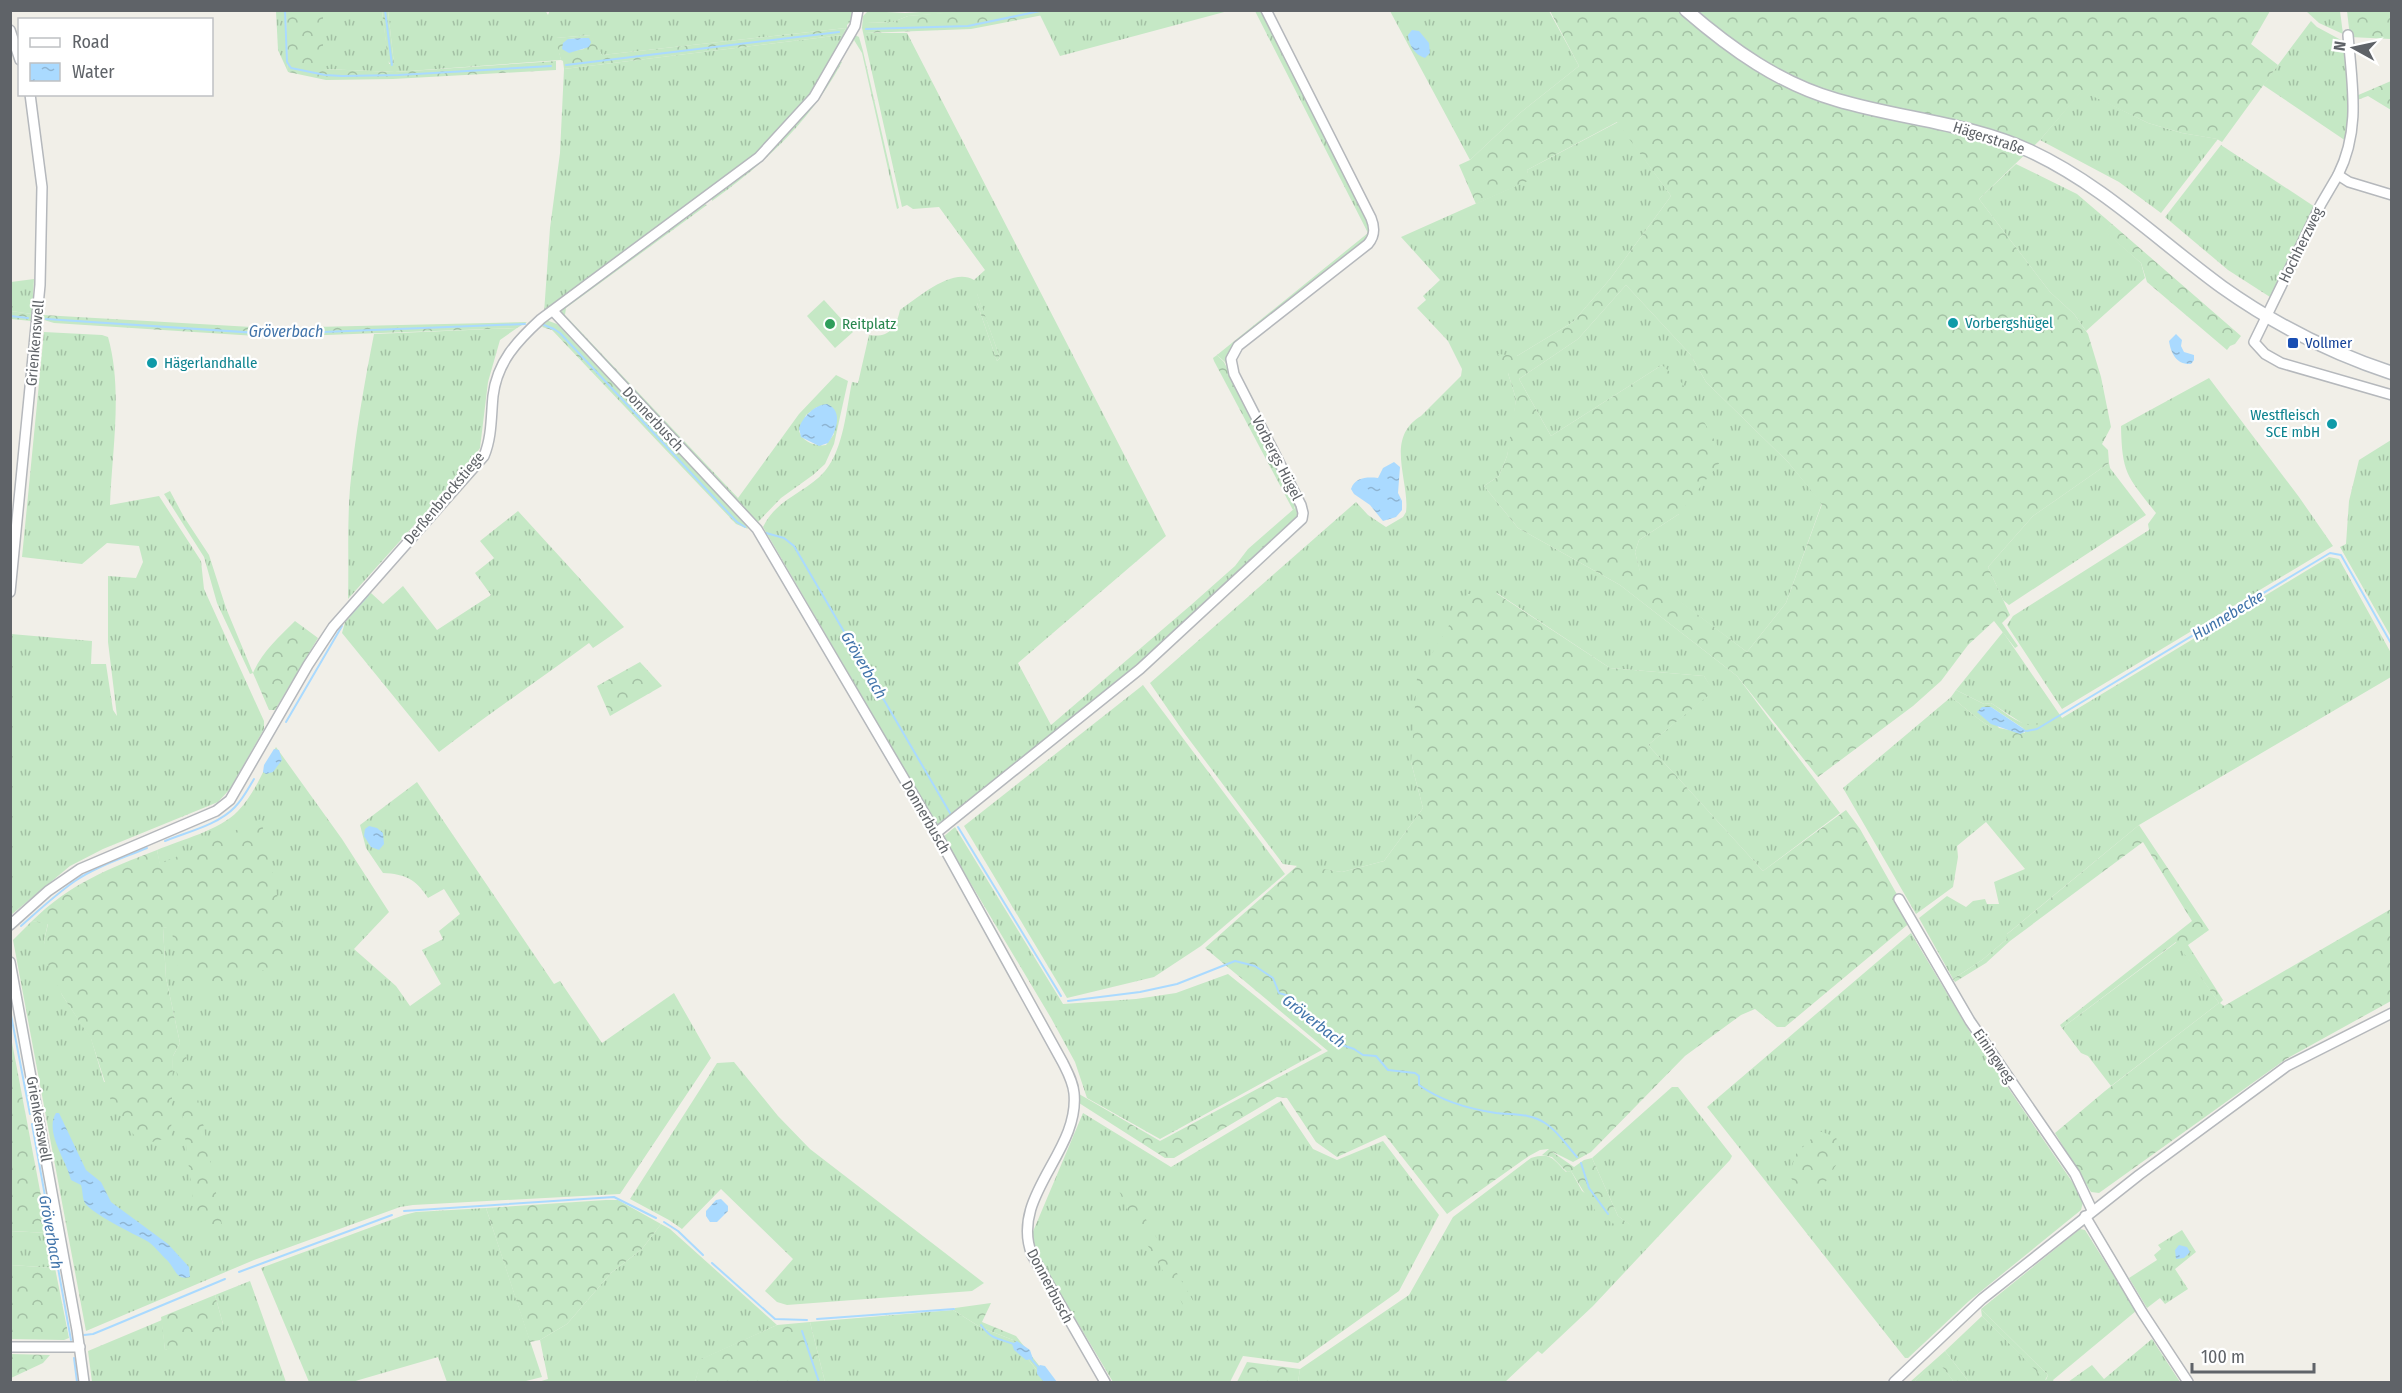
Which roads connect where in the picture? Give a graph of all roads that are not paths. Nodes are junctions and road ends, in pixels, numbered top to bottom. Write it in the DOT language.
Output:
graph roads {
  1 [pos="858,10"];
  2 [pos="1266,10"];
  3 [pos="1686,10"];
  4 [pos="10,30"];
  5 [pos="2348,35"];
  6 [pos="18,54"];
  7 [pos="30,96"];
  8 [pos="2338,175"];
  9 [pos="2391,195"];
  10 [pos="553,311"];
  11 [pos="2267,317"];
  12 [pos="2391,374"];
  13 [pos="2391,395"];
  14 [pos="10,592"];
  15 [pos="936,833"];
  16 [pos="1899,899"];
  17 [pos="10,925"];
  18 [pos="10,962"];
  19 [pos="2391,1013"];
  20 [pos="2089,1213"];
  21 [pos="10,1347"];
  22 [pos="80,1347"];
  23 [pos="84,1383"];
  24 [pos="1105,1383"];
  25 [pos="1894,1383"];
  26 [pos="2188,1383"];
  1 -- 10 [label="street, Derßenbrockstiege"];
  2 -- 15 [label="street, Vorbergs Hügel"];
  3 -- 11 [label="main road, Hägerstraße"];
  4 -- 6 [label="street"];
  5 -- 8 [label="street, Hochherzweg"];
  7 -- 14 [label="street, Grienkenswell"];
  8 -- 9 [label="street"];
  8 -- 11 [label="street, Hochherzweg"];
  10 -- 15 [label="street, Donnerbusch"];
  10 -- 17 [label="street, Derßenbrockstiege"];
  11 -- 12 [label="main road, Hägerstraße"];
  11 -- 13 [label="street"];
  15 -- 24 [label="street, Donnerbusch"];
  16 -- 20 [label="street, Einingweg"];
  18 -- 22 [label="street, Grienkenswell"];
  19 -- 20 [label="street"];
  20 -- 25 [label="street"];
  20 -- 26 [label="street, Einingweg"];
  21 -- 22 [label="street"];
  22 -- 23 [label="street, Grienkenswell"];
}
